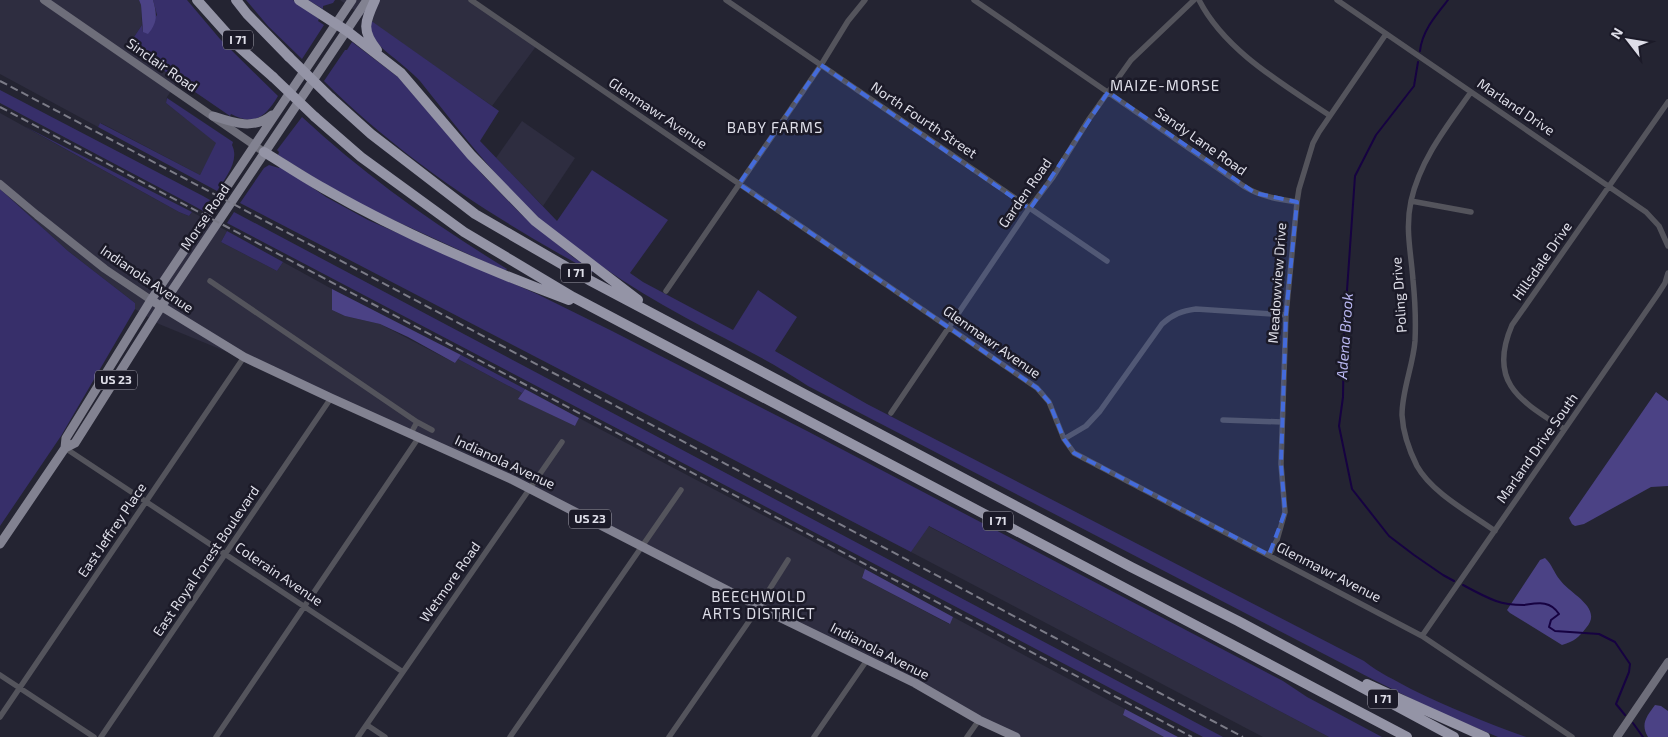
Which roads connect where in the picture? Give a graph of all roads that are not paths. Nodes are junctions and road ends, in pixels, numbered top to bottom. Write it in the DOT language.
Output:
graph roads {
  1 [pos="44,0"];
  2 [pos="197,0"];
  3 [pos="206,0"];
  4 [pos="236,0"];
  5 [pos="299,0"];
  6 [pos="352,0"];
  7 [pos="367,0"];
  8 [pos="375,0"];
  9 [pos="471,0"];
  10 [pos="726,0"];
  11 [pos="865,0"];
  12 [pos="974,0"];
  13 [pos="1194,0"];
  14 [pos="1199,0"];
  15 [pos="1337,0"];
  16 [pos="336,25"];
  17 [pos="347,31"];
  18 [pos="1386,34"];
  19 [pos="381,57"];
  20 [pos="822,65"];
  21 [pos="273,77"];
  22 [pos="1108,92"];
  23 [pos="1472,92"];
  24 [pos="1668,102"];
  25 [pos="280,108"];
  26 [pos="1329,115"];
  27 [pos="213,116"];
  28 [pos="254,146"];
  29 [pos="264,152"];
  30 [pos="0,184"];
  31 [pos="739,184"];
  32 [pos="1609,187"];
  33 [pos="1411,200"];
  34 [pos="1297,202"];
  35 [pos="1030,209"];
  36 [pos="1471,212"];
  37 [pos="1668,246"];
  38 [pos="1108,261"];
  39 [pos="1668,273"];
  40 [pos="210,281"];
  41 [pos="666,291"];
  42 [pos="151,300"];
  43 [pos="161,307"];
  44 [pos="603,313"];
  45 [pos="1286,315"];
  46 [pos="678,327"];
  47 [pos="948,327"];
  48 [pos="244,356"];
  49 [pos="331,398"];
  50 [pos="890,413"];
  51 [pos="1223,420"];
  52 [pos="417,422"];
  53 [pos="1282,422"];
  54 [pos="1564,429"];
  55 [pos="432,430"];
  56 [pos="415,435"];
  57 [pos="1064,439"];
  58 [pos="562,442"];
  59 [pos="65,448"];
  60 [pos="529,489"];
  61 [pos="681,490"];
  62 [pos="146,501"];
  63 [pos="1495,531"];
  64 [pos="0,544"];
  65 [pos="642,546"];
  66 [pos="225,554"];
  67 [pos="1269,555"];
  68 [pos="788,560"];
  69 [pos="304,606"];
  70 [pos="759,606"];
  71 [pos="1422,636"];
  72 [pos="867,660"];
  73 [pos="1313,661"];
  74 [pos="1668,662"];
  75 [pos="403,672"];
  76 [pos="0,674"];
  77 [pos="20,688"];
  78 [pos="1327,694"];
  79 [pos="0,717"];
  80 [pos="979,720"];
  81 [pos="367,725"];
  82 [pos="94,737"];
  83 [pos="101,737"];
  84 [pos="216,737"];
  85 [pos="358,737"];
  86 [pos="385,737"];
  87 [pos="510,737"];
  88 [pos="669,737"];
  89 [pos="814,737"];
  90 [pos="967,737"];
  91 [pos="1016,737"];
  92 [pos="1397,737"];
  93 [pos="1407,737"];
  94 [pos="1454,737"];
  95 [pos="1485,737"];
  96 [pos="1572,737"];
  97 [pos="1617,737"];
  1 -- 27 [label="main road, Sinclair Road"];
  2 -- 21 [label="highway"];
  3 -- 21 [label="highway, I 71"];
  4 -- 46 [label="highway, I 71, bridge"];
  5 -- 16 [label="highway"];
  6 -- 16 [label="main road, Morse Road"];
  7 -- 17 [label="main road, Morse Road"];
  8 -- 19 [label="highway"];
  9 -- 31 [label="street, Glenmawr Avenue"];
  10 -- 20 [label="street, North Fourth Street"];
  11 -- 20 [label="street"];
  12 -- 22 [label="street, Sandy Lane Road"];
  13 -- 22 [label="street, Garden Road"];
  14 -- 26 [label="street"];
  15 -- 18 [label="street, Marland Drive"];
  16 -- 17 [label="highway"];
  16 -- 25 [label="main road, Morse Road"];
  17 -- 19 [label="highway"];
  17 -- 29 [label="main road, Morse Road"];
  18 -- 23 [label="street, Marland Drive"];
  18 -- 26 [label="street, Meadowview Drive"];
  19 -- 46 [label="highway"];
  20 -- 31 [label="street"];
  20 -- 35 [label="street, North Fourth Street"];
  21 -- 44 [label="highway, I 71, bridge"];
  22 -- 34 [label="street, Sandy Lane Road"];
  22 -- 35 [label="street, Garden Road"];
  23 -- 32 [label="street, Marland Drive"];
  23 -- 33 [label="street, Poling Drive"];
  24 -- 32 [label="street, Hillsdale Drive"];
  25 -- 27 [label="main road"];
  25 -- 28 [label="main road, Morse Road"];
  26 -- 34 [label="street, Meadowview Drive"];
  27 -- 28 [label="main road, Sinclair Road"];
  28 -- 29 [label="main road, Sinclair Road"];
  28 -- 42 [label="main road, Morse Road"];
  29 -- 43 [label="main road, Morse Road"];
  29 -- 44 [label="highway"];
  30 -- 42 [label="main road, Indianola Avenue"];
  31 -- 41 [label="street"];
  31 -- 47 [label="street, Glenmawr Avenue"];
  32 -- 37 [label="street, Marland Drive"];
  32 -- 54 [label="street, Hillsdale Drive"];
  33 -- 36 [label="street"];
  33 -- 63 [label="street, Poling Drive"];
  34 -- 45 [label="street, Meadowview Drive"];
  35 -- 38 [label="street, North Fourth Street"];
  35 -- 47 [label="street, Garden Road"];
  39 -- 54 [label="street, Marland Drive South"];
  40 -- 52 [label="street"];
  42 -- 43 [label="main road, Indianola Avenue / US 23"];
  42 -- 59 [label="main road, Morse Road / US 23"];
  43 -- 48 [label="main road, Indianola Avenue / US 23"];
  43 -- 59 [label="main road, Morse Road / US 23"];
  44 -- 78 [label="highway, I 71"];
  45 -- 53 [label="street, Meadowview Drive"];
  45 -- 57 [label="street"];
  46 -- 73 [label="highway, I 71"];
  47 -- 50 [label="street, Garden Road"];
  47 -- 57 [label="street, Glenmawr Avenue"];
  48 -- 49 [label="main road, Indianola Avenue / US 23"];
  48 -- 62 [label="street, East Jeffrey Place"];
  49 -- 56 [label="main road, Indianola Avenue / US 23"];
  49 -- 66 [label="street, East Royal Forest Boulevard"];
  51 -- 53 [label="street"];
  52 -- 55 [label="street"];
  52 -- 56 [label="street"];
  53 -- 67 [label="street, Meadowview Drive"];
  54 -- 63 [label="street, Marland Drive South"];
  56 -- 60 [label="main road, Indianola Avenue / US 23"];
  56 -- 69 [label="street"];
  57 -- 67 [label="street, Glenmawr Avenue"];
  58 -- 60 [label="street, Wetmore Road"];
  59 -- 62 [label="street, Colerain Avenue"];
  59 -- 64 [label="main road, Morse Road / US 23"];
  60 -- 65 [label="main road, Indianola Avenue / US 23"];
  60 -- 75 [label="street, Wetmore Road"];
  61 -- 65 [label="street"];
  62 -- 66 [label="street, Colerain Avenue"];
  62 -- 77 [label="street, East Jeffrey Place"];
  63 -- 71 [label="street, Marland Drive South"];
  65 -- 70 [label="main road, Indianola Avenue / US 23"];
  65 -- 87 [label="street"];
  66 -- 69 [label="street, Colerain Avenue"];
  66 -- 83 [label="street, East Royal Forest Boulevard"];
  67 -- 71 [label="street, Glenmawr Avenue"];
  68 -- 70 [label="street"];
  69 -- 75 [label="street, Colerain Avenue"];
  69 -- 84 [label="street"];
  70 -- 72 [label="main road, Indianola Avenue / US 23"];
  70 -- 88 [label="street"];
  71 -- 96 [label="street, Glenmawr Avenue"];
  72 -- 80 [label="main road, Indianola Avenue / US 23"];
  72 -- 89 [label="street"];
  73 -- 94 [label="highway, I 71"];
  73 -- 95 [label="highway"];
  74 -- 97 [label="main road"];
  75 -- 81 [label="street, Wetmore Road"];
  76 -- 77 [label="street"];
  77 -- 79 [label="street, East Jeffrey Place"];
  77 -- 82 [label="street"];
  78 -- 92 [label="highway"];
  78 -- 93 [label="highway, I 71"];
  80 -- 90 [label="street"];
  80 -- 91 [label="main road, Indianola Avenue / US 23"];
  81 -- 85 [label="street, Wetmore Road"];
  81 -- 86 [label="street"];
}
